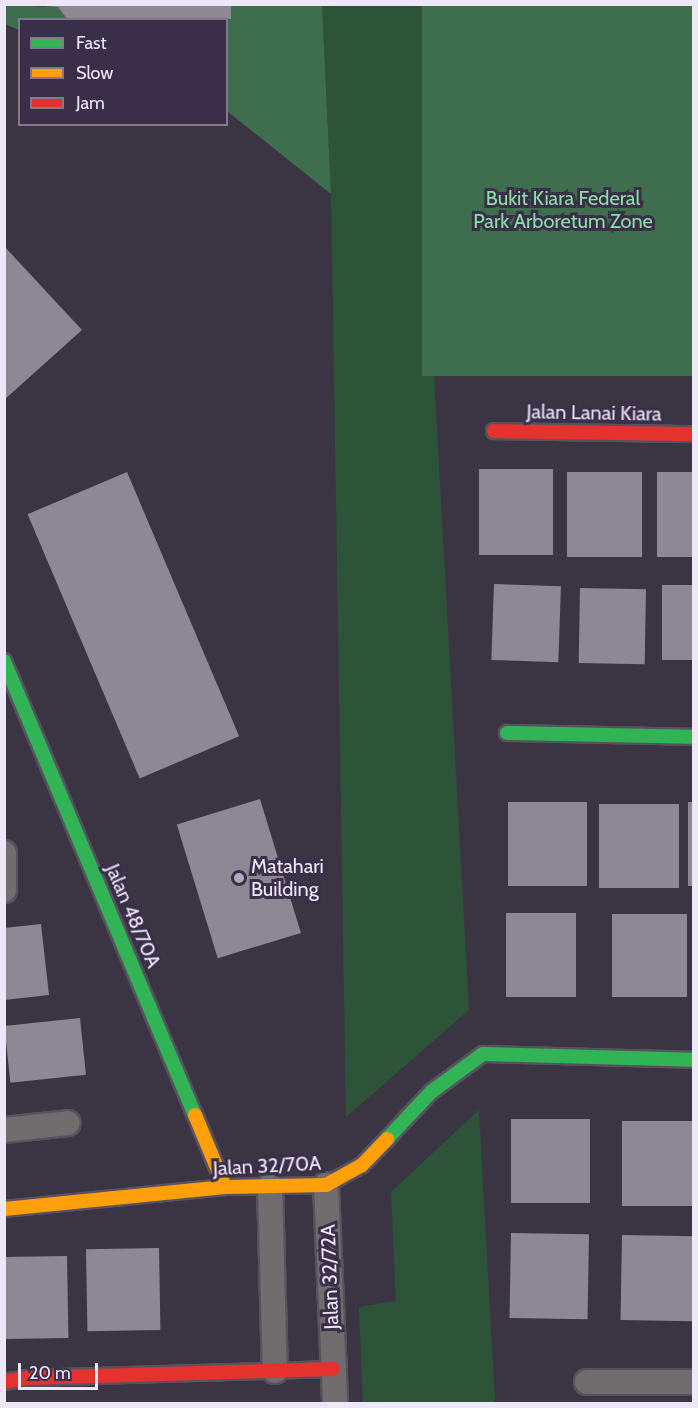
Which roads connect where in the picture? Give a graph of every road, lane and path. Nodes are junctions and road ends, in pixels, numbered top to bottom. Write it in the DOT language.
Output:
graph roads {
  1 [pos="494,431"];
  2 [pos="693,434"];
  3 [pos="4,661"];
  4 [pos="507,733"];
  5 [pos="693,737"];
  6 [pos="4,853"];
  7 [pos="5,890"];
  8 [pos="693,1060"];
  9 [pos="68,1123"];
  10 [pos="4,1130"];
  11 [pos="326,1185"];
  12 [pos="270,1186"];
  13 [pos="225,1187"];
  14 [pos="4,1209"];
  15 [pos="333,1369"];
  16 [pos="275,1371"];
  17 [pos="4,1382"];
  18 [pos="587,1382"];
  19 [pos="693,1382"];
  20 [pos="335,1404"];
  1 -- 2 [label="street, Jalan Lanai Kiara"];
  3 -- 13 [label="street, Jalan 48/70A"];
  4 -- 5 [label="street"];
  6 -- 7 [label="street"];
  8 -- 11 [label="street, Jalan 32/70A"];
  9 -- 10 [label="street"];
  11 -- 12 [label="street, Jalan 32/70A"];
  11 -- 15 [label="street, Jalan 32/72A"];
  12 -- 13 [label="street, Jalan 32/70A"];
  12 -- 16 [label="street"];
  13 -- 14 [label="street, Jalan 32/70A"];
  15 -- 16 [label="street"];
  15 -- 20 [label="street, Jalan 32/72A"];
  16 -- 17 [label="street"];
  18 -- 19 [label="street"];
}
